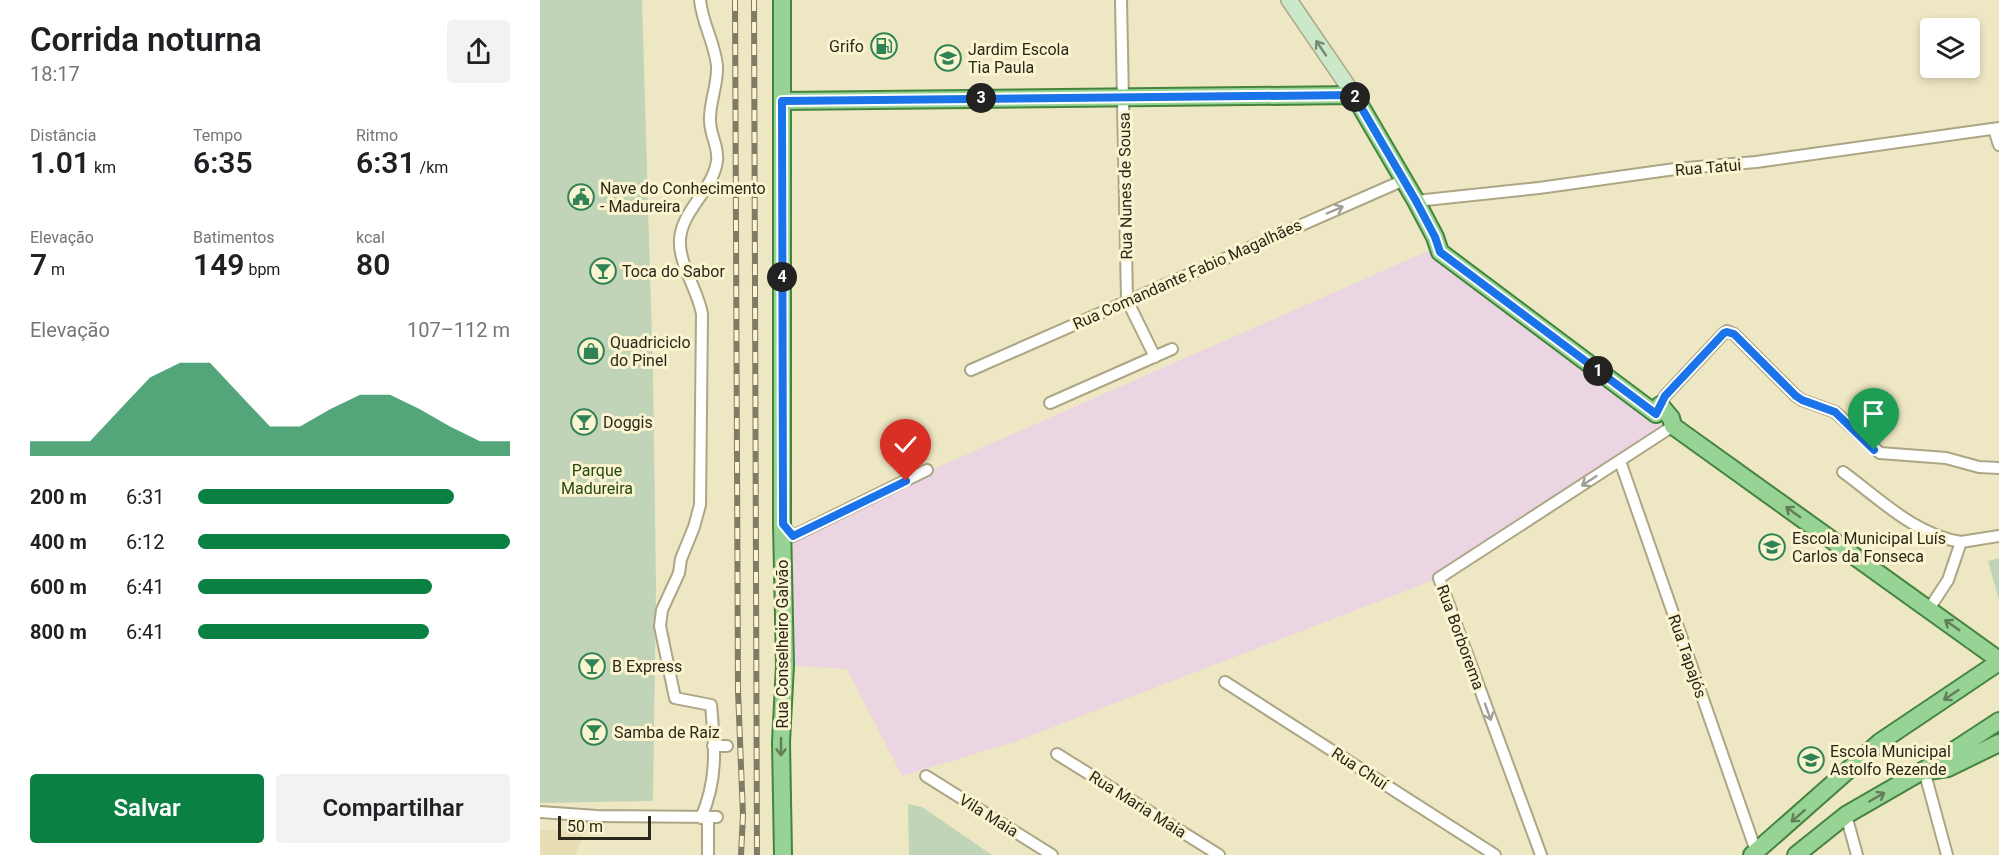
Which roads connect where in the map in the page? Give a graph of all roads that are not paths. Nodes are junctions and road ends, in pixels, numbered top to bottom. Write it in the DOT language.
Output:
graph roads {
  1 [pos="700,0"];
  2 [pos="782,0"];
  3 [pos="1122,0"];
  4 [pos="1289,0"];
  5 [pos="1354,95"];
  6 [pos="1124,97"];
  7 [pos="782,101"];
  8 [pos="1997,128"];
  9 [pos="1999,145"];
  10 [pos="1404,180"];
  11 [pos="1416,201"];
  12 [pos="1127,300"];
  13 [pos="1172,349"];
  14 [pos="1155,357"];
  15 [pos="971,370"];
  16 [pos="1050,403"];
  17 [pos="1660,405"];
  18 [pos="1673,426"];
  19 [pos="1620,461"];
  20 [pos="1999,468"];
  21 [pos="927,470"];
  22 [pos="1843,472"];
  23 [pos="783,524"];
  24 [pos="1999,536"];
  25 [pos="1961,542"];
  26 [pos="1929,609"];
  27 [pos="1999,661"];
  28 [pos="1225,682"];
  29 [pos="1999,721"];
  30 [pos="1997,745"];
  31 [pos="713,746"];
  32 [pos="727,746"];
  33 [pos="1057,754"];
  34 [pos="1924,770"];
  35 [pos="926,776"];
  36 [pos="540,812"];
  37 [pos="1846,814"];
  38 [pos="709,818"];
  39 [pos="1754,853"];
  40 [pos="708,855"];
  41 [pos="783,855"];
  42 [pos="1052,855"];
  43 [pos="1219,855"];
  44 [pos="1495,855"];
  45 [pos="1541,855"];
  46 [pos="1796,855"];
  47 [pos="1857,855"];
  48 [pos="1947,855"];
  1 -- 31 [label="street"];
  2 -- 7 [label="main road, Rua Conselheiro Galvão"];
  3 -- 6 [label="street, Rua Nunes de Sousa"];
  5 -- 4 [label="street, one-way"];
  5 -- 6 [label="main road"];
  5 -- 10 [label="main road"];
  6 -- 7 [label="main road"];
  6 -- 12 [label="street, Rua Nunes de Sousa"];
  7 -- 23 [label="main road, Rua Conselheiro Galvão"];
  8 -- 9 [label="street"];
  8 -- 11 [label="street, Rua Tatui"];
  10 -- 11 [label="main road"];
  12 -- 10 [label="street, Rua Comandante Fabio Magalhães, one-way"];
  11 -- 17 [label="main road"];
  12 -- 14 [label="street"];
  12 -- 15 [label="street, Rua Comandante Fabio Magalhães"];
  13 -- 14 [label="street"];
  14 -- 16 [label="street"];
  17 -- 18 [label="main road"];
  17 -- 20 [label="street"];
  18 -- 19 [label="street, Rua Borborema"];
  26 -- 18 [label="main road, one-way"];
  19 -- 39 [label="street, Rua Tapajós"];
  19 -- 45 [label="street, Rua Borborema, one-way"];
  21 -- 23 [label="street"];
  22 -- 25 [label="street"];
  23 -- 41 [label="main road, Rua Conselheiro Galvão, one-way"];
  24 -- 25 [label="street"];
  25 -- 26 [label="street"];
  27 -- 26 [label="main road, one-way"];
  27 -- 39 [label="main road, one-way"];
  28 -- 44 [label="street, Rua Chuí"];
  29 -- 34 [label="main road"];
  30 -- 34 [label="main road"];
  31 -- 32 [label="street"];
  31 -- 38 [label="street"];
  33 -- 43 [label="street, Rua Maria Maia"];
  37 -- 34 [label="main road, one-way"];
  34 -- 48 [label="street"];
  35 -- 42 [label="street, Vila Maia"];
  36 -- 38 [label="street"];
  37 -- 46 [label="main road"];
  37 -- 47 [label="street"];
  38 -- 40 [label="street"];
}
